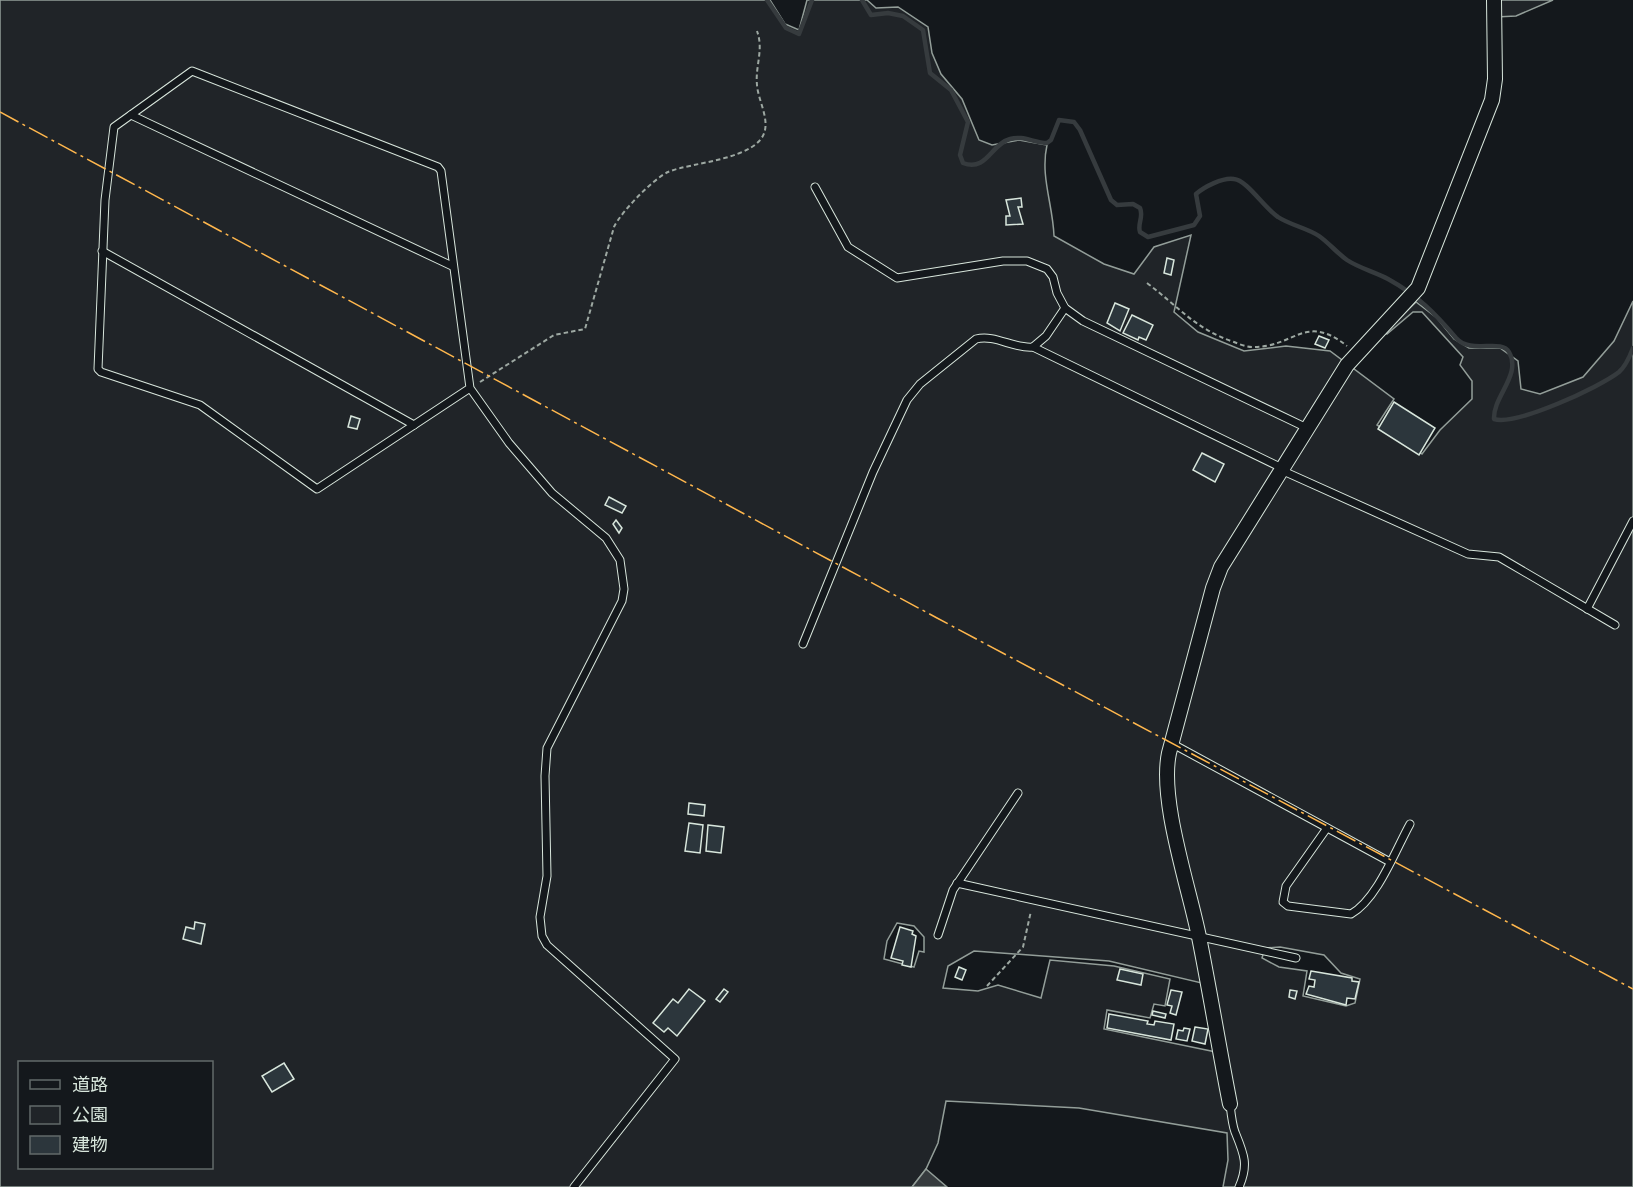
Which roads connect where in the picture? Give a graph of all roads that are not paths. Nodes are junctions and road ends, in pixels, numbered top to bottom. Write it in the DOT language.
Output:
graph roads {
  1 [pos="1494,0"];
  2 [pos="131,114"];
  3 [pos="815,187"];
  4 [pos="102,251"];
  5 [pos="452,266"];
  6 [pos="1065,308"];
  7 [pos="1034,347"];
  8 [pos="470,388"];
  9 [pos="414,425"];
  10 [pos="1307,428"];
  11 [pos="1281,469"];
  12 [pos="1633,521"];
  13 [pos="1587,609"];
  14 [pos="1615,625"];
  15 [pos="803,644"];
  16 [pos="1172,743"];
  17 [pos="1018,793"];
  18 [pos="1410,824"];
  19 [pos="1327,828"];
  20 [pos="1390,862"];
  21 [pos="957,883"];
  22 [pos="938,935"];
  23 [pos="1199,936"];
  24 [pos="1296,958"];
  25 [pos="1230,1104"];
  26 [pos="574,1187"];
  27 [pos="1239,1187"];
  1 -- 10 [label="street"];
  2 -- 4 [label="lane"];
  2 -- 5 [label="lane"];
  2 -- 5 [label="lane"];
  3 -- 6 [label="lane"];
  4 -- 9 [label="lane"];
  4 -- 9 [label="lane"];
  5 -- 8 [label="lane"];
  6 -- 7 [label="lane"];
  6 -- 10 [label="lane"];
  7 -- 11 [label="lane"];
  7 -- 15 [label="lane"];
  8 -- 9 [label="lane"];
  8 -- 26 [label="lane"];
  10 -- 11 [label="street"];
  11 -- 13 [label="lane"];
  11 -- 16 [label="street"];
  12 -- 13 [label="lane"];
  13 -- 14 [label="lane"];
  16 -- 19 [label="lane"];
  16 -- 23 [label="street"];
  17 -- 21 [label="lane"];
  18 -- 20 [label="lane"];
  19 -- 20 [label="lane"];
  19 -- 20 [label="lane"];
  21 -- 22 [label="lane"];
  21 -- 23 [label="lane"];
  23 -- 24 [label="lane"];
  23 -- 25 [label="street"];
  25 -- 27 [label="lane"];
}
